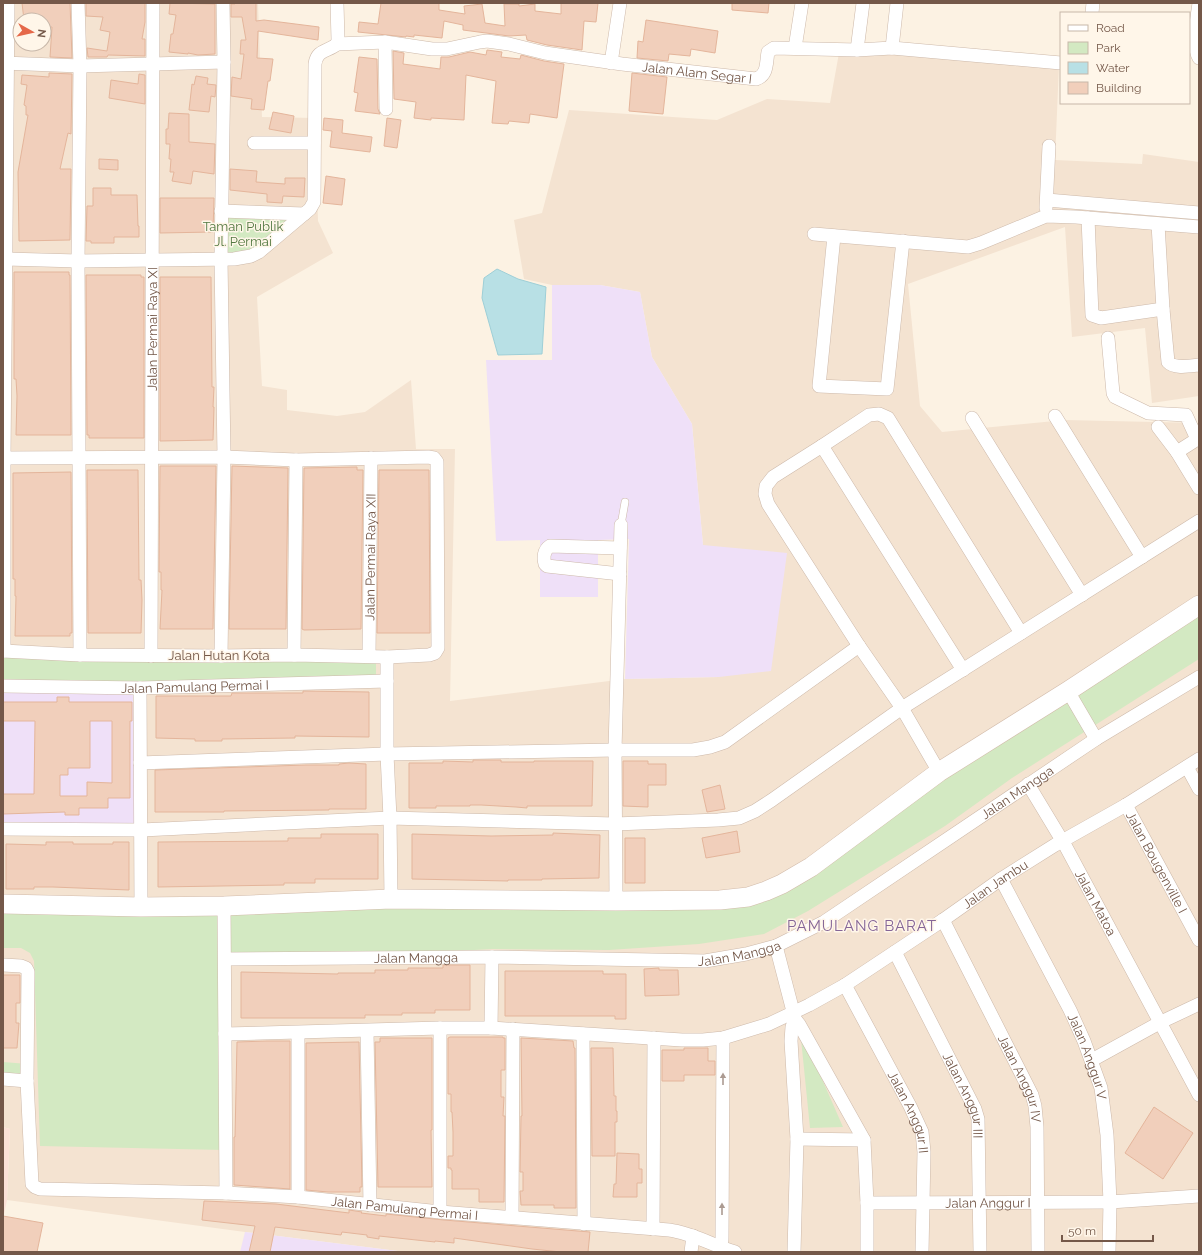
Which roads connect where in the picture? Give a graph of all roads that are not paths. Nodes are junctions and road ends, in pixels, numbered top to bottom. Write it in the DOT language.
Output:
graph roads {
  1 [pos="8,3"];
  2 [pos="78,3"];
  3 [pos="153,3"];
  4 [pos="223,3"];
  5 [pos="337,3"];
  6 [pos="620,3"];
  7 [pos="802,3"];
  8 [pos="863,3"];
  9 [pos="897,3"];
  10 [pos="1199,3"];
  11 [pos="385,42"];
  12 [pos="337,44"];
  13 [pos="796,48"];
  14 [pos="892,48"];
  15 [pos="857,50"];
  16 [pos="1195,54"];
  17 [pos="224,62"];
  18 [pos="611,63"];
  19 [pos="1060,63"];
  20 [pos="5,64"];
  21 [pos="153,64"];
  22 [pos="80,66"];
  23 [pos="386,109"];
  24 [pos="254,143"];
  25 [pos="314,143"];
  26 [pos="1049,146"];
  27 [pos="1046,200"];
  28 [pos="221,211"];
  29 [pos="1199,213"];
  30 [pos="304,214"];
  31 [pos="5,215"];
  32 [pos="1046,216"];
  33 [pos="1088,218"];
  34 [pos="1158,224"];
  35 [pos="1199,227"];
  36 [pos="814,234"];
  37 [pos="834,236"];
  38 [pos="903,241"];
  39 [pos="6,259"];
  40 [pos="221,259"];
  41 [pos="153,260"];
  42 [pos="78,261"];
  43 [pos="4,305"];
  44 [pos="1164,309"];
  45 [pos="1108,338"];
  46 [pos="1199,365"];
  47 [pos="1055,416"];
  48 [pos="972,418"];
  49 [pos="1158,427"];
  50 [pos="1198,438"];
  51 [pos="822,446"];
  52 [pos="1177,452"];
  53 [pos="224,457"];
  54 [pos="3,458"];
  55 [pos="152,458"];
  56 [pos="371,458"];
  57 [pos="78,459"];
  58 [pos="296,460"];
  59 [pos="1199,488"];
  60 [pos="625,502"];
  61 [pos="1199,521"];
  62 [pos="622,526"];
  63 [pos="620,548"];
  64 [pos="1142,557"];
  65 [pos="620,574"];
  66 [pos="1082,595"];
  67 [pos="1199,606"];
  68 [pos="1021,633"];
  69 [pos="859,646"];
  70 [pos="4,651"];
  71 [pos="80,655"];
  72 [pos="294,655"];
  73 [pos="150,656"];
  74 [pos="221,656"];
  75 [pos="369,656"];
  76 [pos="387,657"];
  77 [pos="963,670"];
  78 [pos="1199,677"];
  79 [pos="387,681"];
  80 [pos="3,686"];
  81 [pos="140,688"];
  82 [pos="1068,692"];
  83 [pos="902,708"];
  84 [pos="1096,739"];
  85 [pos="615,750"];
  86 [pos="387,754"];
  87 [pos="1199,759"];
  88 [pos="140,764"];
  89 [pos="1187,767"];
  90 [pos="939,772"];
  91 [pos="1028,784"];
  92 [pos="1199,789"];
  93 [pos="1126,805"];
  94 [pos="390,818"];
  95 [pos="615,824"];
  96 [pos="3,829"];
  97 [pos="142,830"];
  98 [pos="1062,841"];
  99 [pos="1001,879"];
  100 [pos="391,899"];
  101 [pos="616,901"];
  102 [pos="3,904"];
  103 [pos="224,906"];
  104 [pos="141,907"];
  105 [pos="943,920"];
  106 [pos="1199,940"];
  107 [pos="776,946"];
  108 [pos="895,952"];
  109 [pos="492,957"];
  110 [pos="225,959"];
  111 [pos="3,965"];
  112 [pos="846,984"];
  113 [pos="1199,1004"];
  114 [pos="794,1015"];
  115 [pos="1161,1022"];
  116 [pos="440,1028"];
  117 [pos="491,1028"];
  118 [pos="513,1029"];
  119 [pos="367,1031"];
  120 [pos="298,1033"];
  121 [pos="225,1034"];
  122 [pos="583,1034"];
  123 [pos="654,1038"];
  124 [pos="723,1038"];
  125 [pos="1092,1060"];
  126 [pos="3,1079"];
  127 [pos="27,1081"];
  128 [pos="1199,1094"];
  129 [pos="797,1139"];
  130 [pos="864,1140"];
  131 [pos="226,1193"];
  132 [pos="1199,1196"];
  133 [pos="298,1197"];
  134 [pos="923,1202"];
  135 [pos="979,1202"];
  136 [pos="1037,1202"];
  137 [pos="1110,1202"];
  138 [pos="867,1203"];
  139 [pos="370,1205"];
  140 [pos="440,1212"];
  141 [pos="512,1218"];
  142 [pos="584,1224"];
  143 [pos="653,1229"];
  144 [pos="694,1236"];
  145 [pos="721,1248"];
  146 [pos="691,1252"];
  147 [pos="735,1252"];
  148 [pos="794,1252"];
  149 [pos="867,1252"];
  150 [pos="922,1252"];
  151 [pos="980,1252"];
  152 [pos="1038,1252"];
  153 [pos="1109,1252"];
  1 -- 20 [label="street"];
  2 -- 22 [label="street"];
  3 -- 21 [label="street, Jalan Permai Raya XI"];
  4 -- 17 [label="street"];
  5 -- 12 [label="street"];
  6 -- 18 [label="street"];
  7 -- 13 [label="street"];
  8 -- 15 [label="street"];
  9 -- 14 [label="street"];
  10 -- 16 [label="street"];
  11 -- 12 [label="street, Jalan Alam Segar I"];
  11 -- 18 [label="street, Jalan Alam Segar I"];
  11 -- 23 [label="street"];
  12 -- 25 [label="street"];
  13 -- 15 [label="street, Jalan Alam Segar I"];
  13 -- 18 [label="street, Jalan Alam Segar I"];
  14 -- 15 [label="street, Jalan Alam Segar I"];
  14 -- 19 [label="street, Jalan Alam Segar I"];
  17 -- 21 [label="street"];
  17 -- 28 [label="street"];
  20 -- 22 [label="street"];
  20 -- 31 [label="street"];
  21 -- 22 [label="street"];
  21 -- 41 [label="street, Jalan Permai Raya XI"];
  22 -- 42 [label="street"];
  24 -- 25 [label="street"];
  25 -- 30 [label="street"];
  26 -- 27 [label="street"];
  27 -- 29 [label="street"];
  27 -- 32 [label="street"];
  28 -- 30 [label="street"];
  28 -- 40 [label="street"];
  30 -- 40 [label="street"];
  31 -- 39 [label="street"];
  32 -- 33 [label="street"];
  32 -- 38 [label="street"];
  33 -- 34 [label="street"];
  33 -- 44 [label="street"];
  34 -- 35 [label="street"];
  34 -- 44 [label="street"];
  36 -- 37 [label="street"];
  37 -- 38 [label="street"];
  37 -- 38 [label="street"];
  39 -- 42 [label="street"];
  39 -- 43 [label="street"];
  40 -- 41 [label="street"];
  40 -- 53 [label="street"];
  41 -- 42 [label="street"];
  41 -- 55 [label="street, Jalan Permai Raya XI"];
  42 -- 57 [label="street"];
  43 -- 54 [label="street"];
  44 -- 46 [label="street"];
  45 -- 50 [label="street"];
  47 -- 64 [label="street"];
  48 -- 66 [label="street"];
  49 -- 52 [label="street"];
  50 -- 52 [label="street"];
  51 -- 68 [label="street"];
  51 -- 69 [label="street"];
  51 -- 77 [label="street"];
  52 -- 59 [label="street"];
  53 -- 55 [label="street"];
  53 -- 58 [label="street"];
  53 -- 74 [label="street"];
  54 -- 57 [label="street"];
  54 -- 70 [label="street"];
  55 -- 57 [label="street"];
  55 -- 73 [label="street, Jalan Permai Raya XI"];
  56 -- 58 [label="street"];
  56 -- 75 [label="street, Jalan Permai Raya XII"];
  56 -- 76 [label="street, Jalan Hutan Kota"];
  57 -- 71 [label="street"];
  58 -- 72 [label="street"];
  60 -- 62 [label="lane"];
  61 -- 64 [label="street"];
  62 -- 63 [label="street"];
  63 -- 65 [label="street"];
  63 -- 65 [label="street"];
  64 -- 66 [label="street"];
  65 -- 85 [label="street"];
  66 -- 68 [label="street"];
  67 -- 82 [label="street"];
  68 -- 77 [label="street"];
  69 -- 83 [label="street"];
  69 -- 85 [label="street"];
  70 -- 71 [label="street, Jalan Hutan Kota"];
  71 -- 73 [label="street, Jalan Hutan Kota"];
  72 -- 74 [label="street, Jalan Hutan Kota"];
  72 -- 75 [label="street, Jalan Hutan Kota"];
  73 -- 74 [label="street, Jalan Hutan Kota"];
  75 -- 76 [label="street, Jalan Hutan Kota"];
  76 -- 79 [label="street"];
  77 -- 83 [label="street"];
  78 -- 84 [label="street, Jalan Mangga"];
  79 -- 81 [label="street, Jalan Pamulang Permai I"];
  79 -- 86 [label="street"];
  80 -- 81 [label="street, Jalan Pamulang Permai I"];
  81 -- 88 [label="street"];
  82 -- 84 [label="street"];
  82 -- 90 [label="street"];
  83 -- 90 [label="street"];
  83 -- 95 [label="street"];
  84 -- 91 [label="street, Jalan Mangga"];
  85 -- 86 [label="street"];
  85 -- 95 [label="street"];
  86 -- 88 [label="street"];
  86 -- 94 [label="street"];
  87 -- 89 [label="street, Jalan Jambu"];
  88 -- 97 [label="street"];
  89 -- 92 [label="street"];
  89 -- 93 [label="street, Jalan Jambu"];
  90 -- 101 [label="street"];
  91 -- 98 [label="street, Jalan Matoa"];
  91 -- 107 [label="street, Jalan Mangga"];
  93 -- 98 [label="street, Jalan Jambu"];
  93 -- 106 [label="street, Jalan Bougenville I"];
  94 -- 95 [label="street"];
  94 -- 97 [label="street"];
  94 -- 100 [label="street"];
  95 -- 101 [label="street"];
  96 -- 97 [label="street"];
  97 -- 104 [label="street"];
  98 -- 99 [label="street, Jalan Jambu"];
  98 -- 115 [label="street, Jalan Matoa"];
  99 -- 105 [label="street, Jalan Jambu"];
  99 -- 125 [label="street, Jalan Anggur V"];
  100 -- 101 [label="street"];
  100 -- 103 [label="street"];
  102 -- 104 [label="street"];
  103 -- 104 [label="street"];
  103 -- 110 [label="street"];
  105 -- 108 [label="street, Jalan Jambu"];
  105 -- 136 [label="street, Jalan Anggur IV"];
  107 -- 109 [label="street, Jalan Mangga"];
  107 -- 114 [label="street"];
  108 -- 112 [label="street, Jalan Jambu"];
  108 -- 135 [label="street, Jalan Anggur III"];
  109 -- 110 [label="street, Jalan Mangga"];
  109 -- 117 [label="street"];
  110 -- 121 [label="street"];
  111 -- 127 [label="street"];
  112 -- 114 [label="street, Jalan Jambu"];
  112 -- 134 [label="street, Jalan Anggur II"];
  113 -- 115 [label="street"];
  114 -- 124 [label="street, Jalan Jambu"];
  114 -- 129 [label="street"];
  114 -- 130 [label="street"];
  115 -- 125 [label="street"];
  115 -- 128 [label="street, Jalan Matoa"];
  116 -- 117 [label="street, Jalan Jambu"];
  116 -- 119 [label="street, Jalan Jambu"];
  116 -- 140 [label="street"];
  117 -- 118 [label="street, Jalan Jambu"];
  118 -- 122 [label="street, Jalan Jambu"];
  118 -- 141 [label="street"];
  119 -- 120 [label="street, Jalan Jambu"];
  119 -- 139 [label="street"];
  120 -- 121 [label="street, Jalan Jambu"];
  120 -- 133 [label="street"];
  121 -- 131 [label="street"];
  122 -- 123 [label="street, Jalan Jambu"];
  122 -- 142 [label="street"];
  123 -- 124 [label="street, Jalan Jambu"];
  123 -- 143 [label="street"];
  145 -- 124 [label="street, one-way"];
  125 -- 137 [label="street, Jalan Anggur V"];
  126 -- 127 [label="street"];
  127 -- 131 [label="street, Jalan Pamulang Permai I"];
  129 -- 130 [label="street"];
  129 -- 148 [label="street"];
  130 -- 138 [label="street"];
  131 -- 133 [label="street, Jalan Pamulang Permai I"];
  132 -- 137 [label="street, Jalan Anggur I"];
  133 -- 139 [label="street, Jalan Pamulang Permai I"];
  134 -- 135 [label="street, Jalan Anggur I"];
  134 -- 138 [label="street, Jalan Anggur I"];
  134 -- 150 [label="street, Jalan Anggur II"];
  135 -- 136 [label="street, Jalan Anggur I"];
  135 -- 151 [label="street, Jalan Anggur III"];
  136 -- 137 [label="street, Jalan Anggur I"];
  136 -- 152 [label="street, Jalan Anggur IV"];
  137 -- 153 [label="street, Jalan Anggur V"];
  138 -- 149 [label="street"];
  139 -- 140 [label="street, Jalan Pamulang Permai I"];
  140 -- 141 [label="street, Jalan Pamulang Permai I"];
  141 -- 142 [label="street, Jalan Pamulang Permai I"];
  142 -- 143 [label="street, Jalan Pamulang Permai I"];
  143 -- 144 [label="street, Jalan Pamulang Permai I"];
  144 -- 145 [label="street, Jalan Pamulang Permai I"];
  144 -- 146 [label="street"];
  145 -- 147 [label="street, Jalan Pamulang Permai I"];
}
